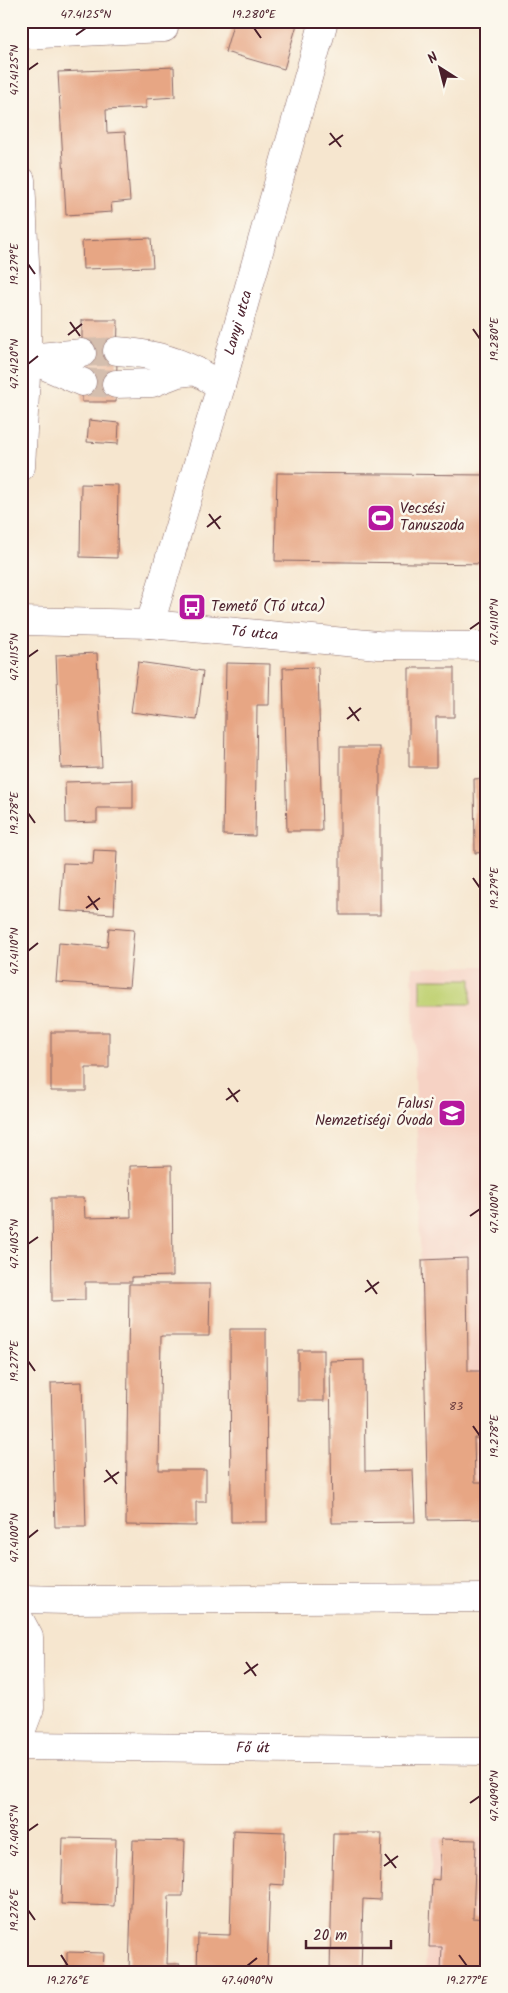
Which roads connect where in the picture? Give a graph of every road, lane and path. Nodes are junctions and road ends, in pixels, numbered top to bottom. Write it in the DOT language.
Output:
graph roads {
  1 [pos="164,21"];
  2 [pos="324,21"];
  3 [pos="21,35"];
  4 [pos="21,180"];
  5 [pos="27,358"];
  6 [pos="82,367"];
  7 [pos="116,367"];
  8 [pos="221,386"];
  9 [pos="21,467"];
  10 [pos="21,620"];
  11 [pos="150,624"];
  12 [pos="487,646"];
  13 [pos="487,1598"];
  14 [pos="21,1599"];
  15 [pos="21,1622"];
  16 [pos="21,1732"];
  17 [pos="21,1746"];
  18 [pos="487,1751"];
  1 -- 3 [label="street"];
  2 -- 8 [label="street, Lanyi utca"];
  4 -- 5 [label="street"];
  5 -- 6 [label="street"];
  5 -- 9 [label="street"];
  7 -- 8 [label="street"];
  8 -- 11 [label="street, Lanyi utca"];
  10 -- 11 [label="street, Tó utca"];
  11 -- 12 [label="street, Tó utca"];
  13 -- 14 [label="street"];
  15 -- 16 [label="street"];
  17 -- 18 [label="street, Fő út"];
}
